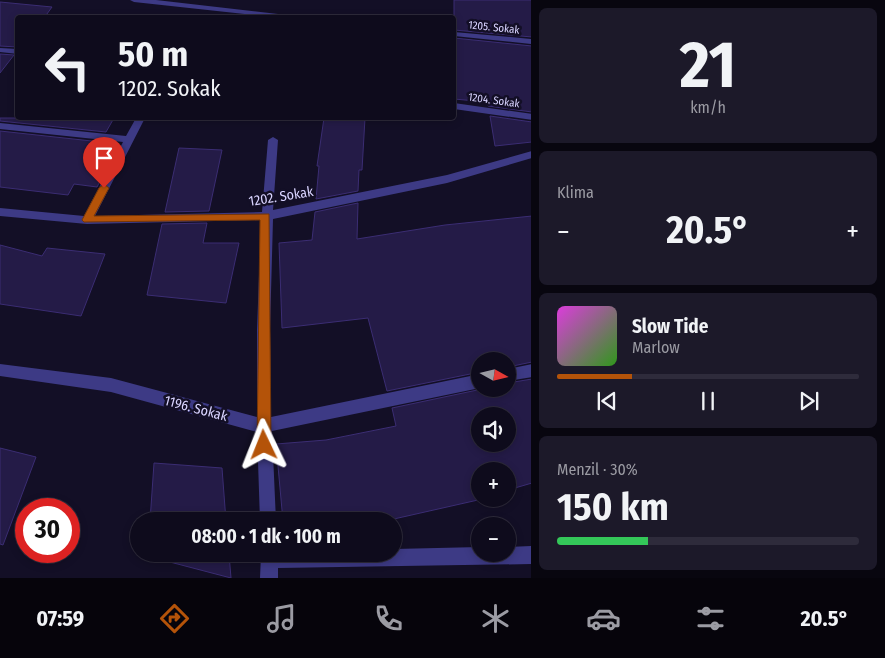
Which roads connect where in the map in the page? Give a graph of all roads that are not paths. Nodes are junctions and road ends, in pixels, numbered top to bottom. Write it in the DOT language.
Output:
graph roads {
  1 [pos="134,0"];
  2 [pos="200,3"];
  3 [pos="194,15"];
  4 [pos="287,15"];
  5 [pos="456,34"];
  6 [pos="531,42"];
  7 [pos="0,50"];
  8 [pos="15,52"];
  9 [pos="456,106"];
  10 [pos="531,117"];
  11 [pos="139,120"];
  12 [pos="0,126"];
  13 [pos="129,139"];
  14 [pos="273,140"];
  15 [pos="531,154"];
  16 [pos="0,212"];
  17 [pos="266,216"];
  18 [pos="87,220"];
  19 [pos="0,370"];
  20 [pos="531,370"];
  21 [pos="516,373"];
  22 [pos="471,383"];
  23 [pos="263,426"];
  24 [pos="268,512"];
  25 [pos="531,555"];
  26 [pos="402,556"];
  27 [pos="270,562"];
  28 [pos="269,578"];
  1 -- 2 [label="street"];
  2 -- 3 [label="street"];
  2 -- 4 [label="street"];
  5 -- 6 [label="street, 1205. Sokak"];
  7 -- 8 [label="street"];
  9 -- 10 [label="street, 1204. Sokak"];
  11 -- 13 [label="street"];
  12 -- 13 [label="street"];
  13 -- 18 [label="street"];
  14 -- 17 [label="street"];
  15 -- 17 [label="street, 1202. Sokak"];
  16 -- 18 [label="street, 1202. Sokak"];
  17 -- 18 [label="street, 1202. Sokak"];
  17 -- 23 [label="street"];
  19 -- 23 [label="street, 1196. Sokak"];
  20 -- 21 [label="street"];
  22 -- 23 [label="street, 1196. Sokak"];
  23 -- 24 [label="street"];
  25 -- 26 [label="street"];
  27 -- 28 [label="street"];
}
